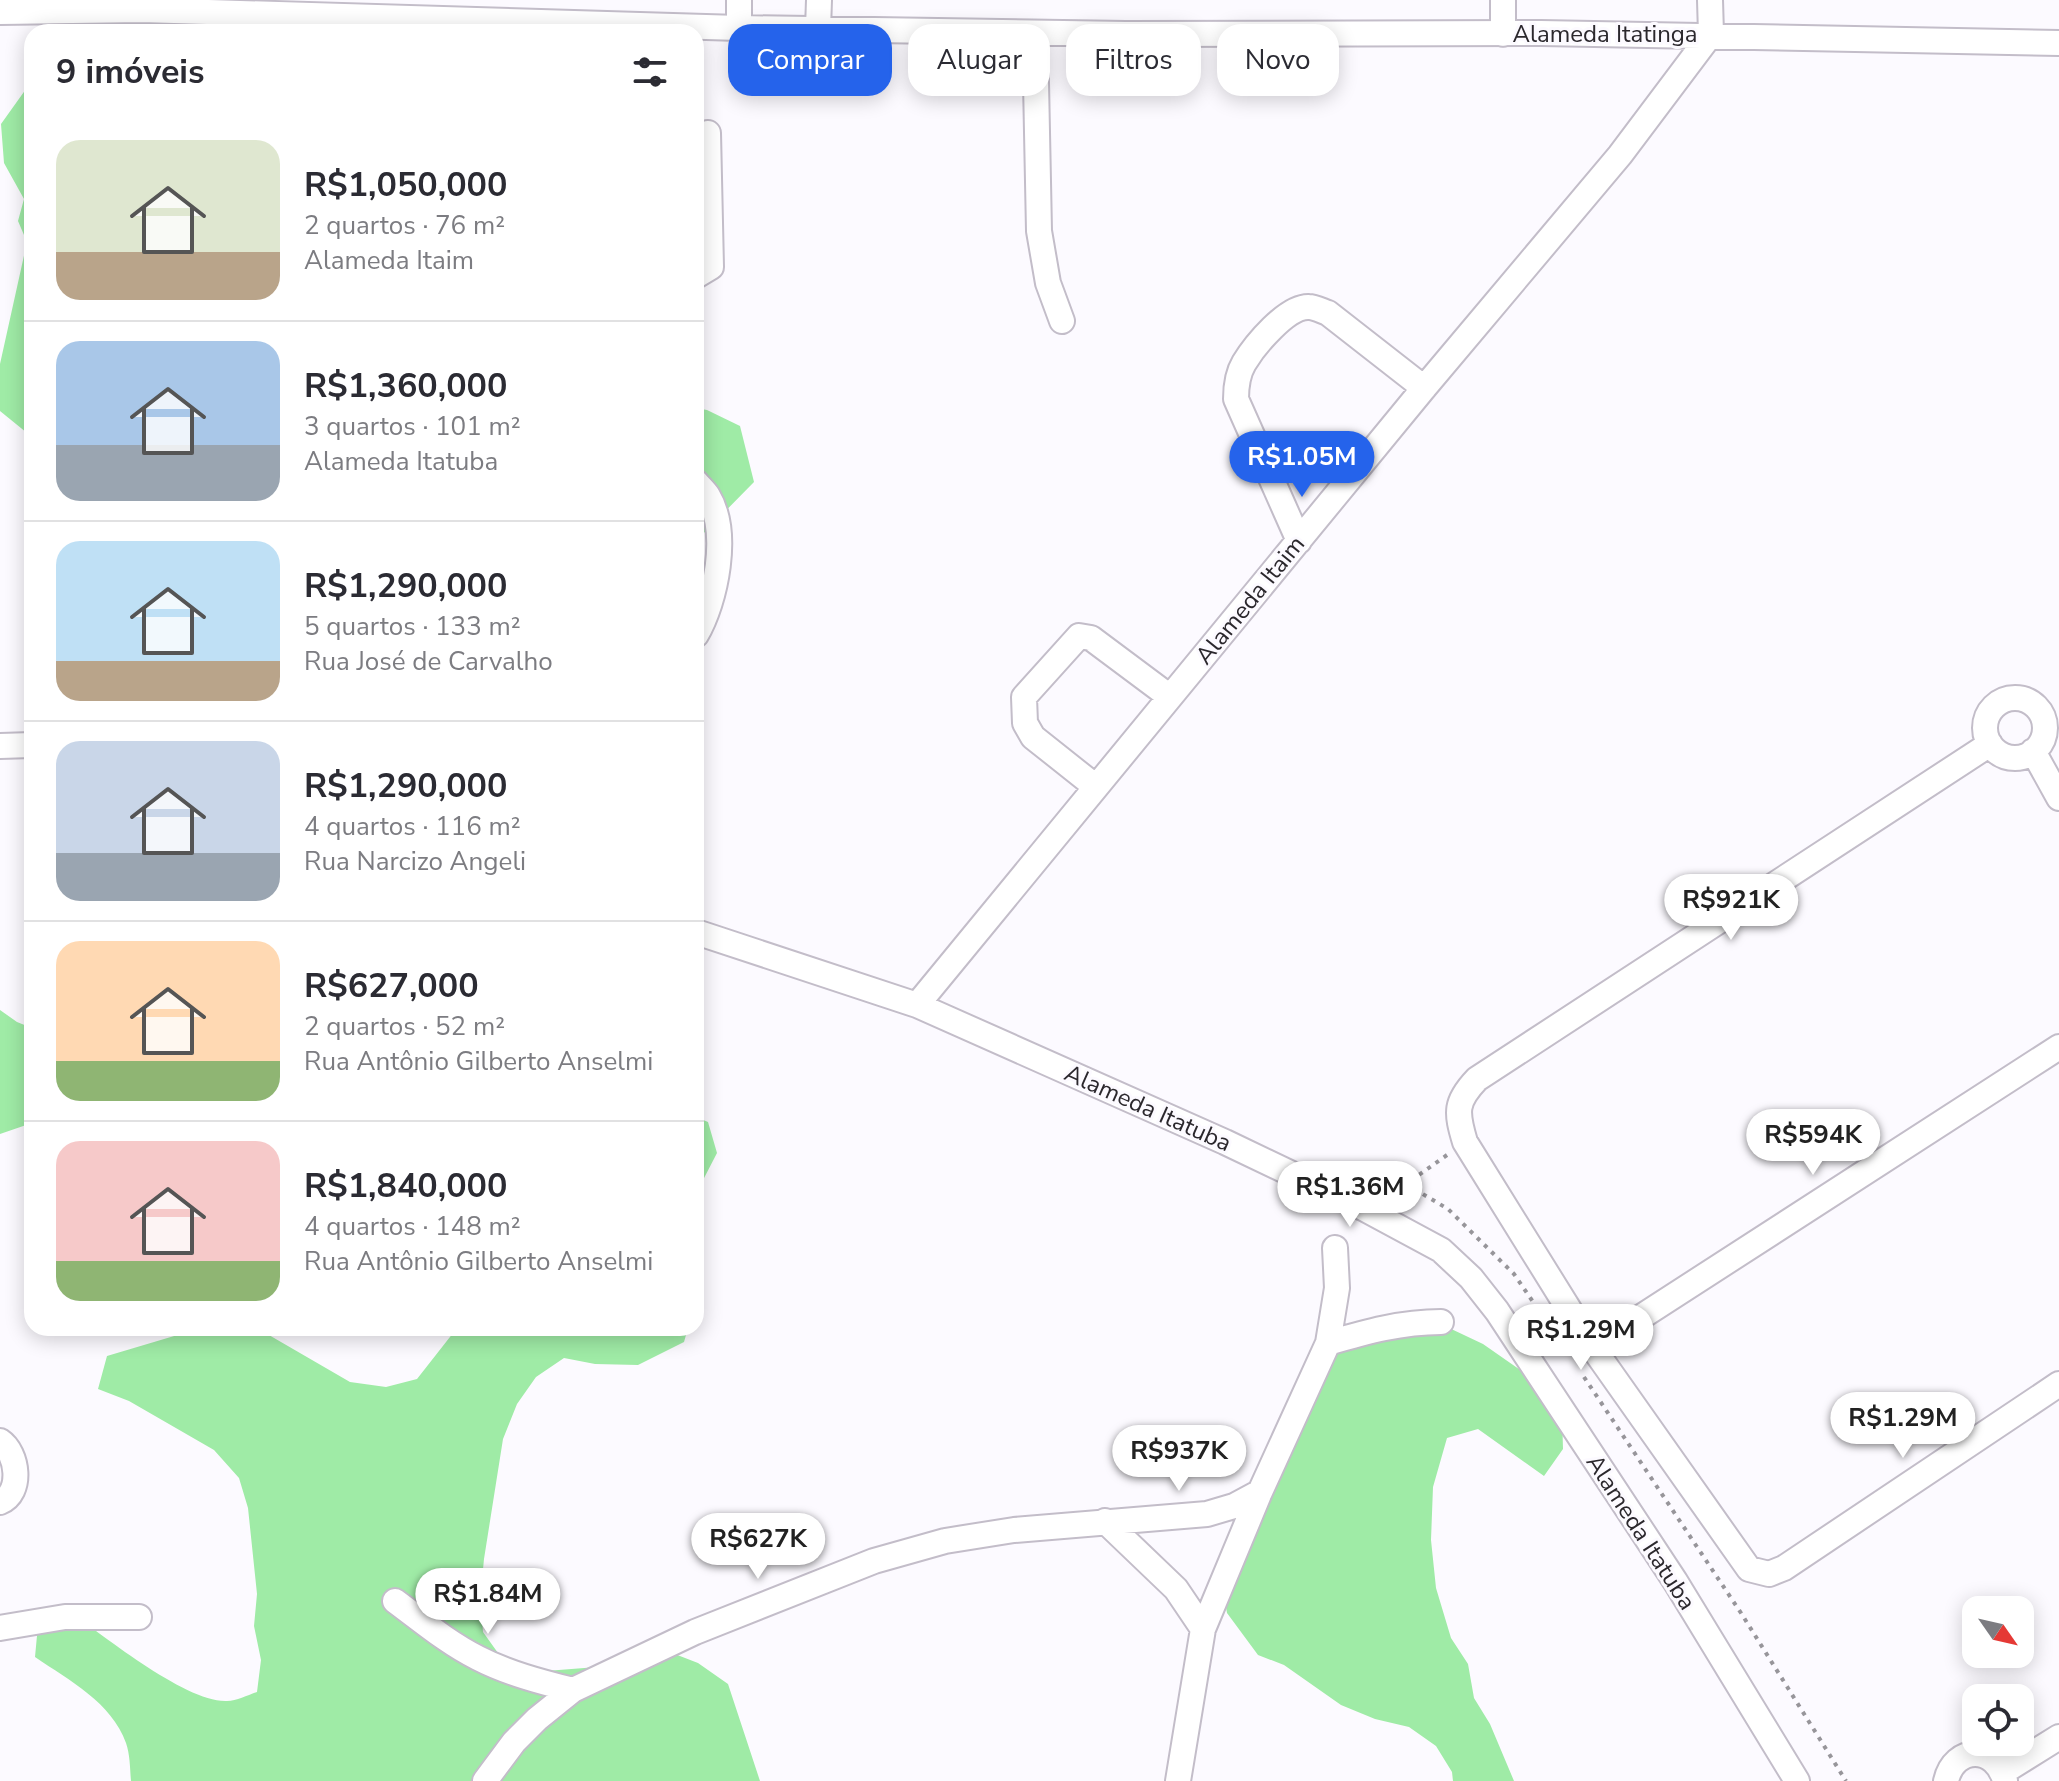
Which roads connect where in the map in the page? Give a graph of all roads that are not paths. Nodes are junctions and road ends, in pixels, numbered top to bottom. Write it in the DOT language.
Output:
graph roads {
  1 [pos="739,0"];
  2 [pos="819,0"];
  3 [pos="1503,0"];
  4 [pos="1710,0"];
  5 [pos="323,8"];
  6 [pos="0,12"];
  7 [pos="656,24"];
  8 [pos="739,24"];
  9 [pos="818,24"];
  10 [pos="704,26"];
  11 [pos="728,27"];
  12 [pos="1050,33"];
  13 [pos="1503,34"];
  14 [pos="1711,34"];
  15 [pos="2059,43"];
  16 [pos="1036,96"];
  17 [pos="708,133"];
  18 [pos="704,271"];
  19 [pos="1062,321"];
  20 [pos="1424,388"];
  21 [pos="704,491"];
  22 [pos="1299,541"];
  23 [pos="704,618"];
  24 [pos="1170,697"];
  25 [pos="1990,744"];
  26 [pos="24,745"];
  27 [pos="0,746"];
  28 [pos="2033,751"];
  29 [pos="1096,787"];
  30 [pos="2059,798"];
  31 [pos="704,935"];
  32 [pos="917,1005"];
  33 [pos="2059,1047"];
  34 [pos="1335,1248"];
  35 [pos="1441,1322"];
  36 [pos="1328,1343"];
  37 [pos="1582,1353"];
  38 [pos="2059,1384"];
  39 [pos="0,1441"];
  40 [pos="1260,1492"];
  41 [pos="0,1502"];
  42 [pos="1105,1521"];
  43 [pos="395,1601"];
  44 [pos="139,1617"];
  45 [pos="0,1628"];
  46 [pos="1203,1629"];
  47 [pos="573,1690"];
  48 [pos="2059,1737"];
  49 [pos="2004,1776"];
  50 [pos="485,1781"];
  51 [pos="1178,1781"];
  52 [pos="1797,1781"];
  53 [pos="1946,1781"];
  1 -- 8 [label="street"];
  2 -- 9 [label="street"];
  3 -- 13 [label="street"];
  4 -- 14 [label="street"];
  5 -- 6 [label="street, Alameda Itatinga"];
  5 -- 7 [label="street, Alameda Itatinga"];
  10 -- 11 [label="street, Alameda Itatinga"];
  12 -- 13 [label="street, Alameda Itatinga"];
  13 -- 14 [label="street, Alameda Itatinga"];
  14 -- 15 [label="street, Alameda Itatinga"];
  14 -- 20 [label="street, Alameda Itaim"];
  16 -- 19 [label="street"];
  17 -- 18 [label="street"];
  20 -- 22 [label="street, Alameda Itaim"];
  20 -- 22 [label="street"];
  21 -- 23 [label="street"];
  22 -- 24 [label="street, Alameda Itaim"];
  24 -- 29 [label="street, Alameda Itaim"];
  24 -- 29 [label="street"];
  25 -- 28 [label="street"];
  25 -- 28 [label="street"];
  25 -- 37 [label="street"];
  26 -- 27 [label="street"];
  28 -- 30 [label="street"];
  29 -- 32 [label="street, Alameda Itaim"];
  31 -- 32 [label="street, Alameda Itatuba"];
  32 -- 52 [label="street, Alameda Itatuba"];
  33 -- 37 [label="street"];
  34 -- 36 [label="street"];
  35 -- 36 [label="street"];
  36 -- 40 [label="street"];
  37 -- 38 [label="street"];
  39 -- 41 [label="street"];
  40 -- 42 [label="street"];
  40 -- 46 [label="street"];
  42 -- 46 [label="street"];
  42 -- 47 [label="street"];
  43 -- 47 [label="street"];
  44 -- 45 [label="street"];
  46 -- 51 [label="street"];
  47 -- 50 [label="street"];
  48 -- 49 [label="street"];
  49 -- 53 [label="street"];
}
